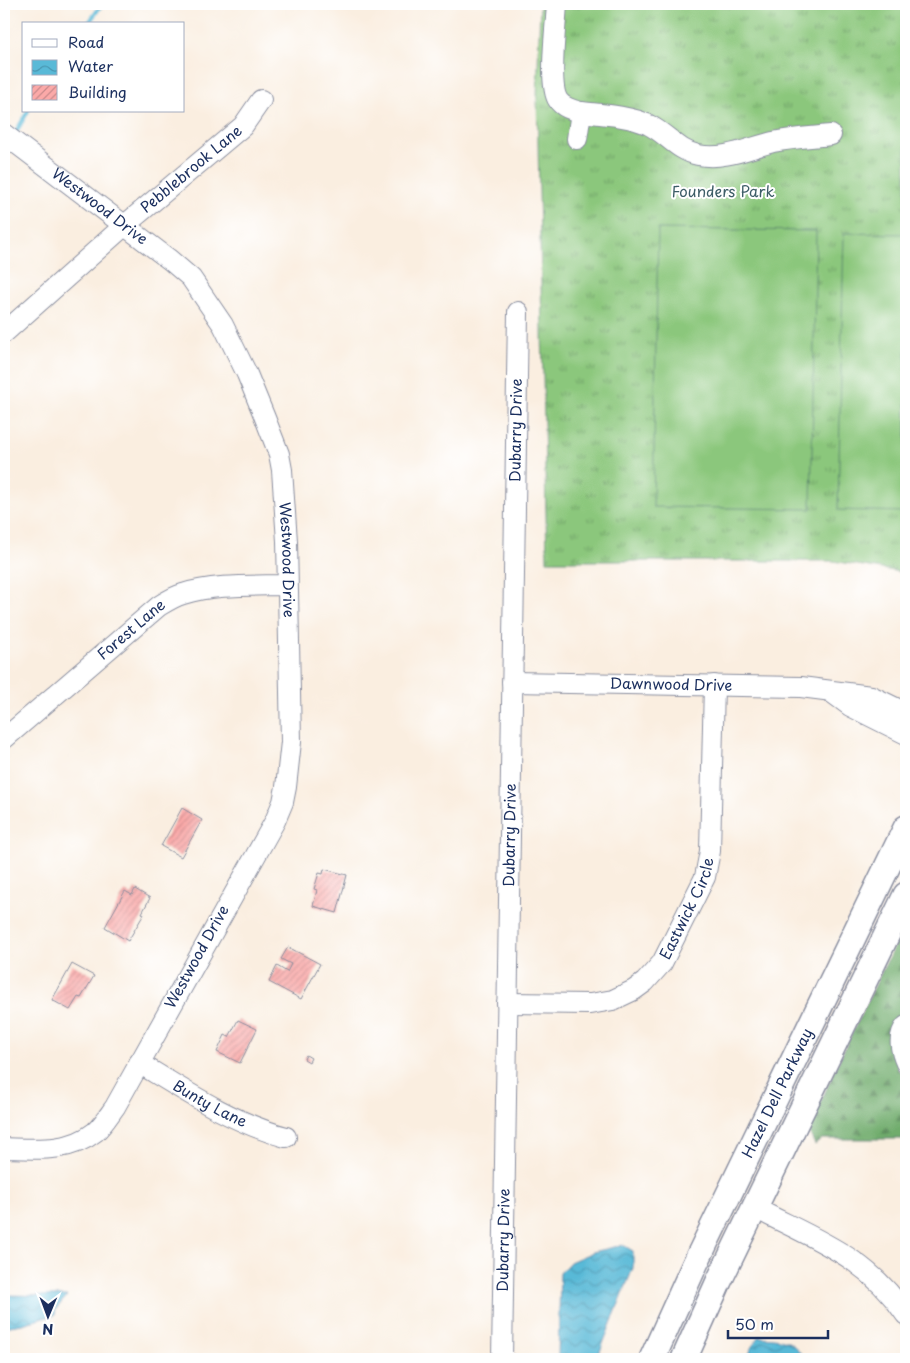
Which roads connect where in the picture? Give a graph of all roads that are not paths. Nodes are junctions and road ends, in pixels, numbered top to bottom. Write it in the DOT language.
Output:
graph roads {
  1 [pos="557,4"];
  2 [pos="262,100"];
  3 [pos="581,112"];
  4 [pos="4,134"];
  5 [pos="831,135"];
  6 [pos="577,139"];
  7 [pos="125,225"];
  8 [pos="518,312"];
  9 [pos="4,332"];
  10 [pos="287,585"];
  11 [pos="512,682"];
  12 [pos="714,685"];
  13 [pos="829,691"];
  14 [pos="906,713"];
  15 [pos="906,734"];
  16 [pos="4,740"];
  17 [pos="906,828"];
  18 [pos="906,895"];
  19 [pos="507,1003"];
  20 [pos="906,1026"];
  21 [pos="139,1063"];
  22 [pos="906,1063"];
  23 [pos="286,1137"];
  24 [pos="4,1148"];
  25 [pos="754,1208"];
  26 [pos="903,1303"];
  27 [pos="502,1359"];
  28 [pos="652,1359"];
  29 [pos="684,1359"];
  1 -- 3 [label="street"];
  2 -- 7 [label="street, Pebblebrook Lane"];
  3 -- 5 [label="street"];
  3 -- 6 [label="street"];
  4 -- 7 [label="street, Westwood Drive"];
  7 -- 9 [label="street, Pebblebrook Lane"];
  7 -- 10 [label="street, Westwood Drive"];
  8 -- 11 [label="street, Dubarry Drive"];
  10 -- 16 [label="street, Forest Lane"];
  10 -- 21 [label="street, Westwood Drive"];
  11 -- 12 [label="street, Dawnwood Drive"];
  11 -- 19 [label="street, Dubarry Drive"];
  12 -- 13 [label="street, Dawnwood Drive"];
  12 -- 19 [label="street, Eastwick Circle"];
  13 -- 14 [label="street, Dawnwood Drive"];
  13 -- 15 [label="street, Dawnwood Drive"];
  17 -- 28 [label="main road, Hazel Dell Parkway"];
  18 -- 25 [label="main road, Hazel Dell Parkway"];
  19 -- 27 [label="street, Dubarry Drive"];
  20 -- 22 [label="street"];
  21 -- 23 [label="street, Bunty Lane"];
  21 -- 24 [label="street, Westwood Drive"];
  25 -- 26 [label="street"];
  25 -- 29 [label="main road, Hazel Dell Parkway"];
}
